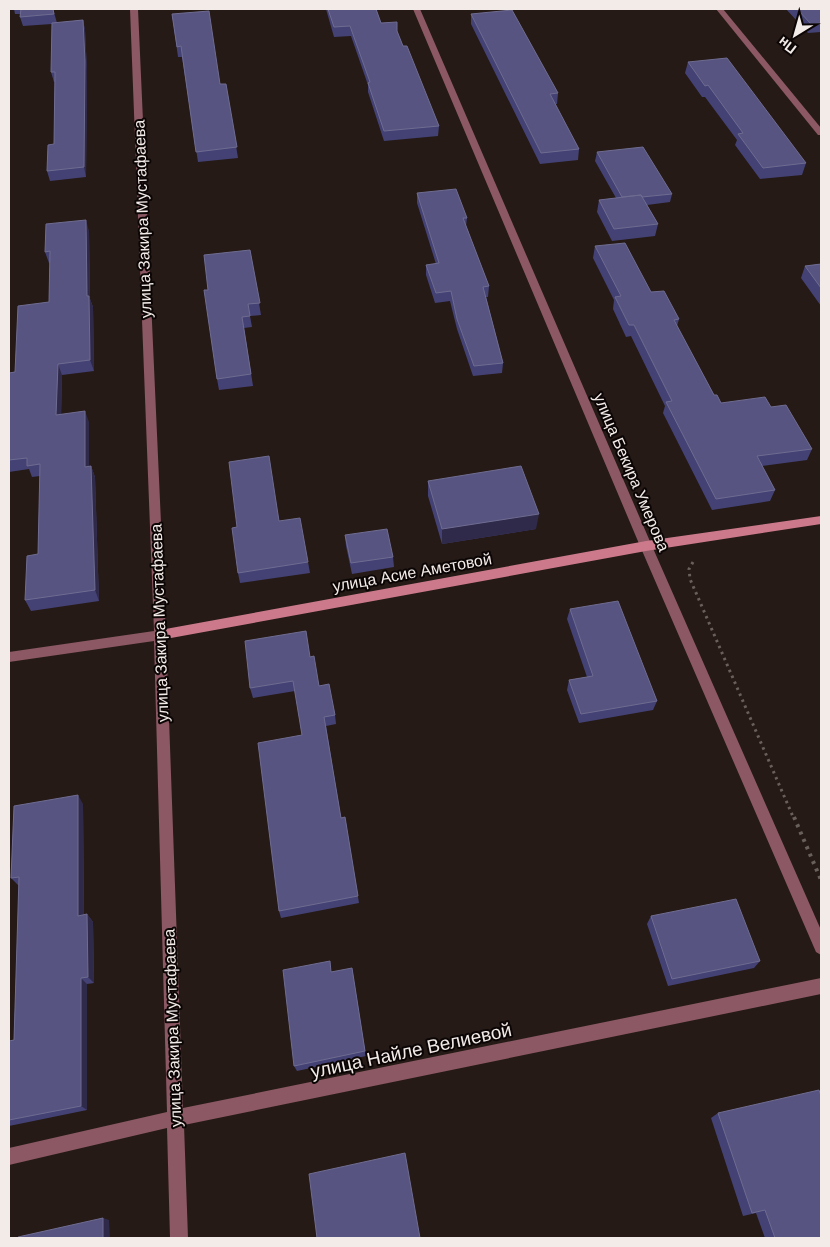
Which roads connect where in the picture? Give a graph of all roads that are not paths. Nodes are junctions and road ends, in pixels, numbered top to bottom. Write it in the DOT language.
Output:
graph roads {
  1 [pos="134,9"];
  2 [pos="416,9"];
  3 [pos="719,9"];
  4 [pos="821,133"];
  5 [pos="821,520"];
  6 [pos="646,546"];
  7 [pos="160,635"];
  8 [pos="9,657"];
  9 [pos="821,947"];
  10 [pos="821,986"];
  11 [pos="175,1118"];
  12 [pos="9,1156"];
  13 [pos="180,1238"];
  1 -- 7 [label="street, улица Закира Мустафаева"];
  2 -- 6 [label="street, улица Бекира Умерова"];
  3 -- 4 [label="street"];
  5 -- 6 [label="street, улица Асие Аметовой"];
  6 -- 7 [label="street, улица Асие Аметовой"];
  6 -- 9 [label="street, улица Бекира Умерова"];
  7 -- 8 [label="street, улица Асие Аметовой"];
  7 -- 11 [label="street, улица Закира Мустафаева"];
  10 -- 11 [label="street, улица Найле Велиевой"];
  11 -- 12 [label="street, улица Найле Велиевой"];
  11 -- 13 [label="street, улица Закира Мустафаева"];
}
